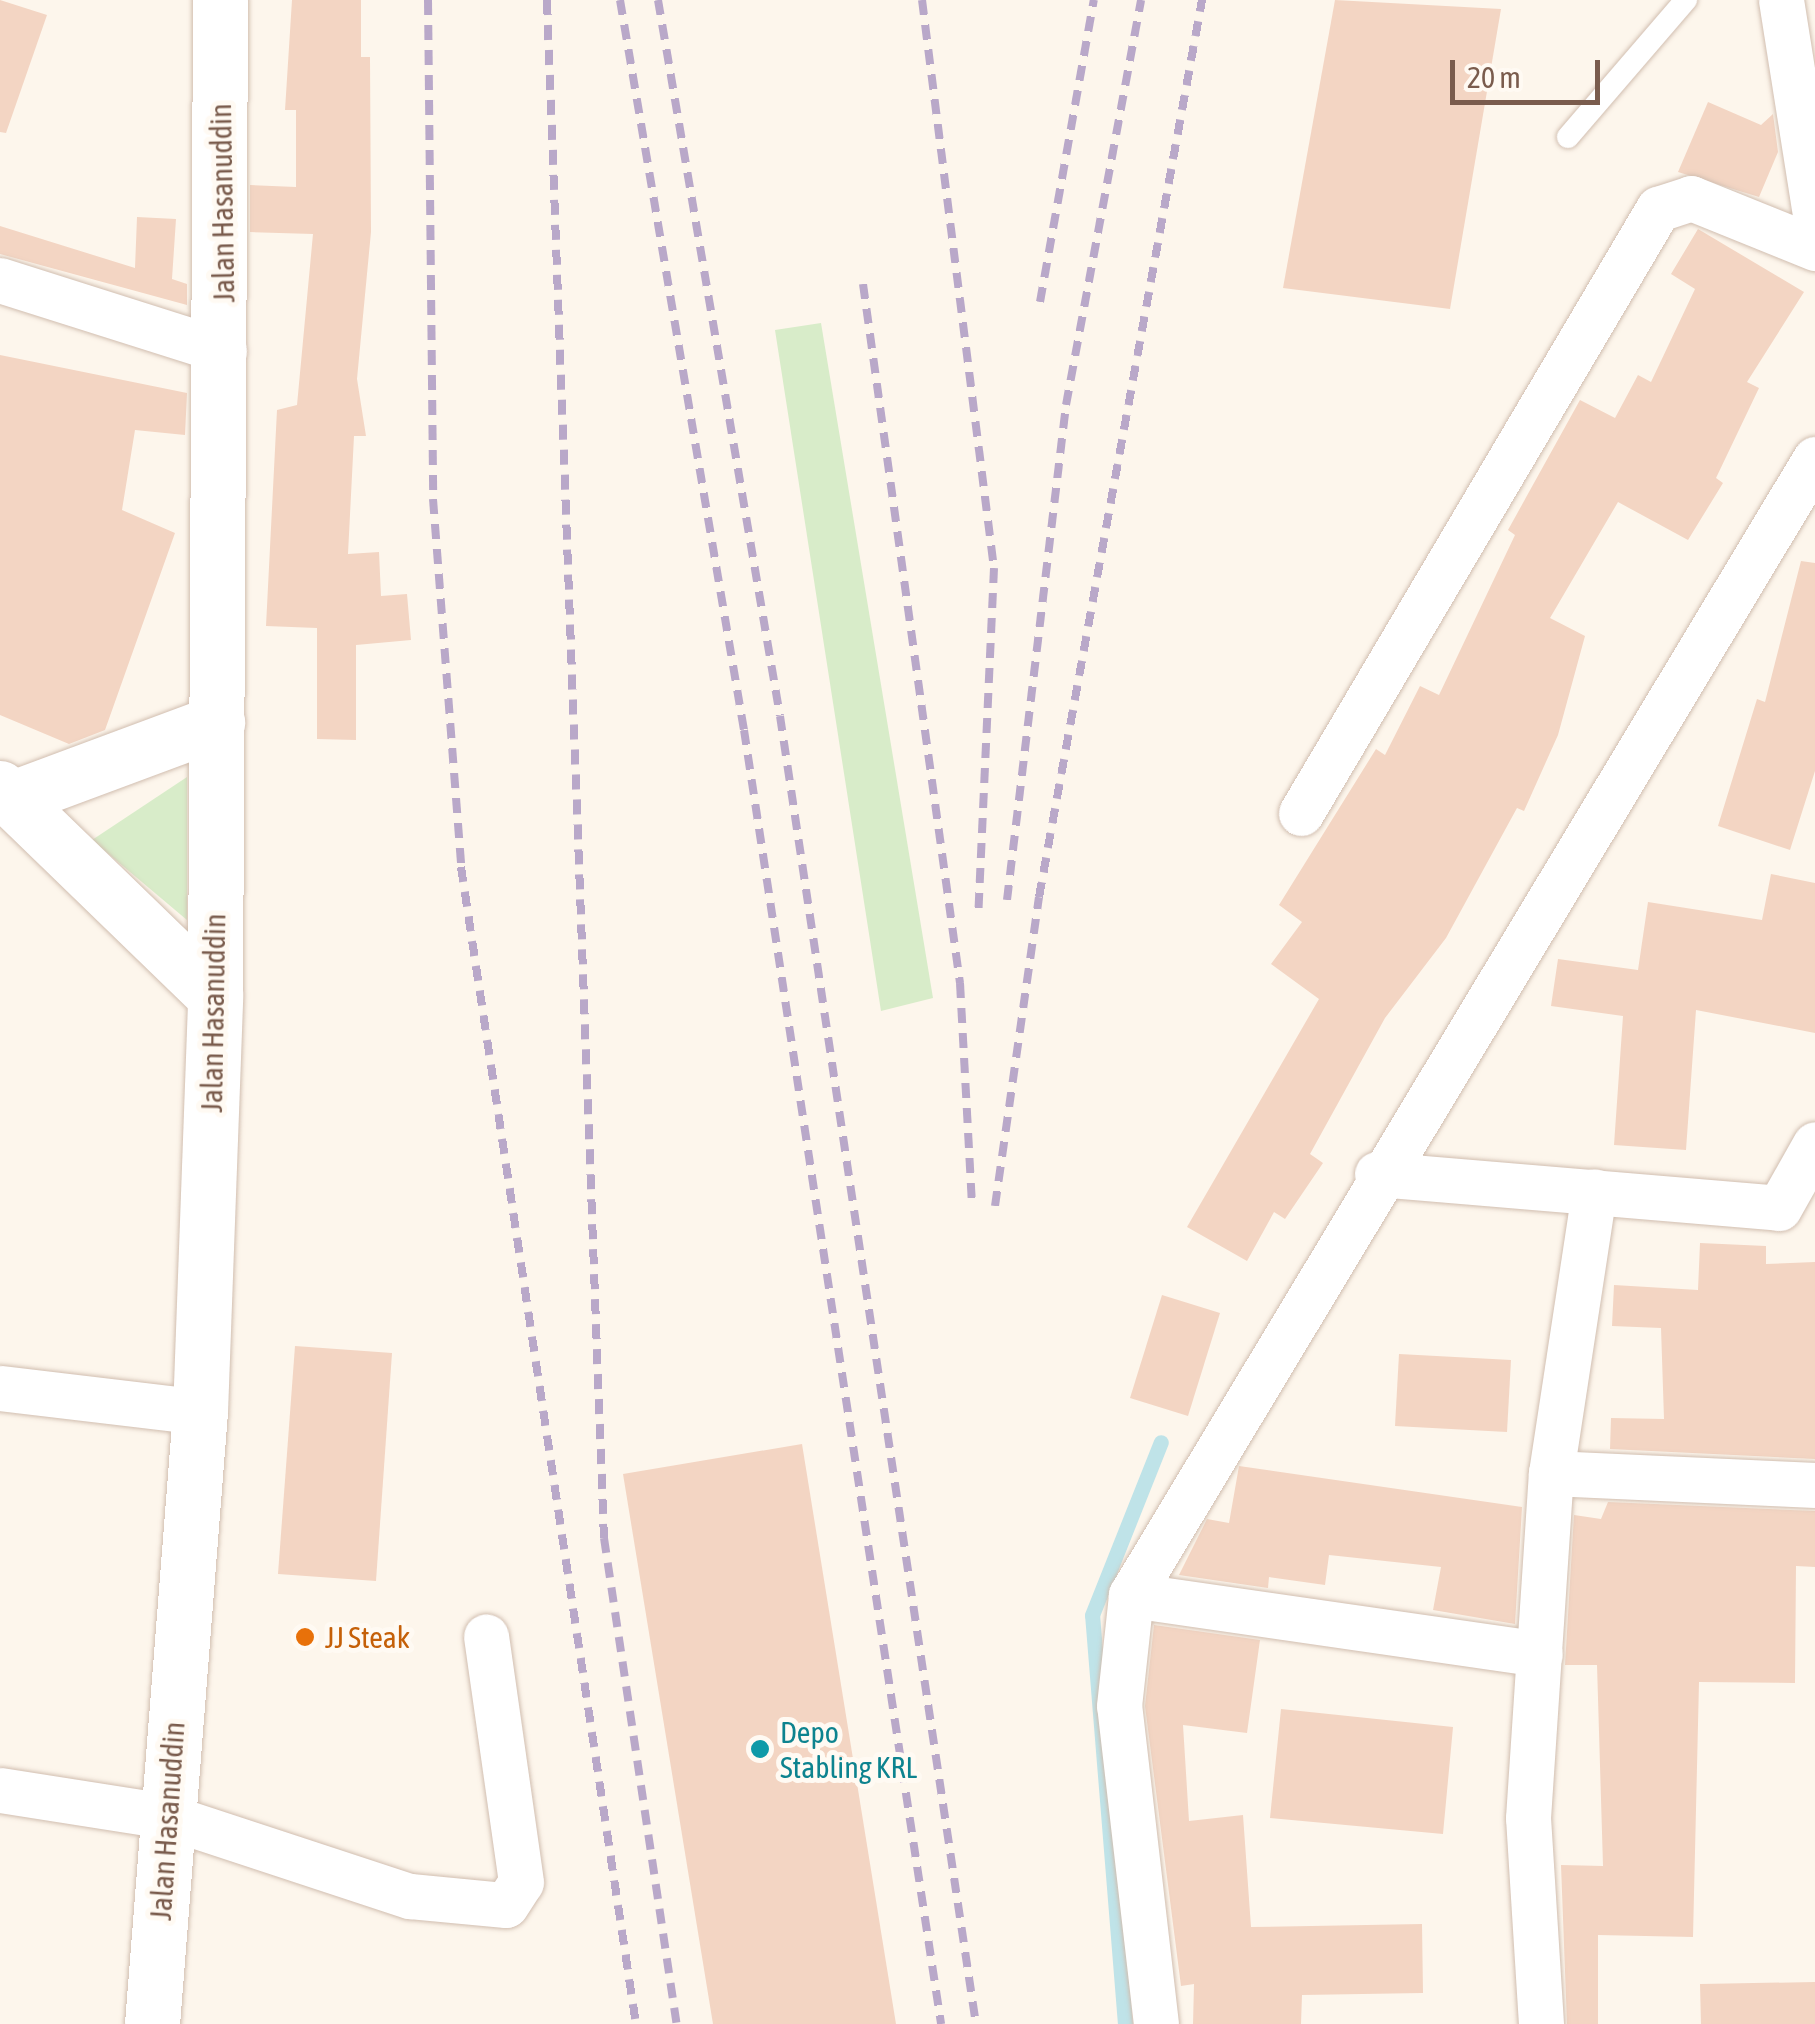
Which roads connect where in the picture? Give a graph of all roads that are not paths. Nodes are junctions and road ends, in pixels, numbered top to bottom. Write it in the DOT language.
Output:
graph roads {
  1 [pos="220,0"];
  2 [pos="1686,0"];
  3 [pos="1780,0"];
  4 [pos="1568,138"];
  5 [pos="1815,214"];
  6 [pos="1815,248"];
  7 [pos="0,280"];
  8 [pos="224,351"];
  9 [pos="1815,459"];
  10 [pos="218,722"];
  11 [pos="6,793"];
  12 [pos="1301,813"];
  13 [pos="215,996"];
  14 [pos="1815,1144"];
  15 [pos="1376,1174"];
  16 [pos="1594,1191"];
  17 [pos="1797,1209"];
  18 [pos="0,1388"];
  19 [pos="200,1412"];
  20 [pos="1550,1473"];
  21 [pos="1815,1485"];
  22 [pos="1131,1594"];
  23 [pos="486,1636"];
  24 [pos="1540,1654"];
  25 [pos="0,1790"];
  26 [pos="166,1816"];
  27 [pos="152,2024"];
  28 [pos="1156,2024"];
  29 [pos="1540,2024"];
  1 -- 8 [label="main road, Jalan Hasanuddin"];
  2 -- 4 [label="lane"];
  3 -- 5 [label="street"];
  6 -- 12 [label="street"];
  7 -- 8 [label="street"];
  8 -- 10 [label="main road, Jalan Hasanuddin"];
  9 -- 15 [label="street"];
  10 -- 11 [label="main road"];
  10 -- 13 [label="main road, Jalan Hasanuddin"];
  11 -- 13 [label="main road"];
  13 -- 19 [label="main road, Jalan Hasanuddin"];
  14 -- 17 [label="street"];
  15 -- 16 [label="street"];
  15 -- 22 [label="street"];
  16 -- 17 [label="street"];
  16 -- 20 [label="street"];
  18 -- 19 [label="street"];
  19 -- 26 [label="main road, Jalan Hasanuddin"];
  20 -- 21 [label="street"];
  20 -- 24 [label="street"];
  22 -- 24 [label="street"];
  22 -- 28 [label="street"];
  23 -- 26 [label="street"];
  24 -- 29 [label="street"];
  25 -- 26 [label="street"];
  26 -- 27 [label="main road, Jalan Hasanuddin"];
}
